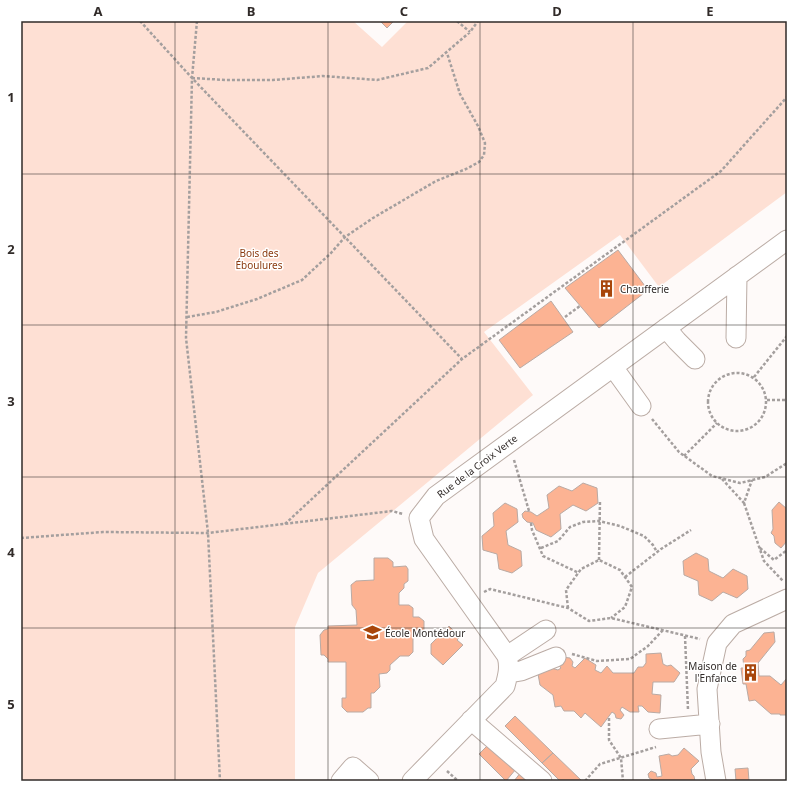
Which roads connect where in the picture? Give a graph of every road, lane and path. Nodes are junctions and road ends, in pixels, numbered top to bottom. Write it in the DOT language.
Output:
graph roads {
  1 [pos="140,21"];
  2 [pos="197,21"];
  3 [pos="457,21"];
  4 [pos="478,21"];
  5 [pos="470,32"];
  6 [pos="447,53"];
  7 [pos="192,78"];
  8 [pos="787,96"];
  9 [pos="345,237"];
  10 [pos="787,240"];
  11 [pos="737,276"];
  12 [pos="580,306"];
  13 [pos="187,317"];
  14 [pos="565,317"];
  15 [pos="666,328"];
  16 [pos="787,336"];
  17 [pos="736,338"];
  18 [pos="462,359"];
  19 [pos="695,359"];
  20 [pos="613,367"];
  21 [pos="754,377"];
  22 [pos="767,400"];
  23 [pos="787,400"];
  24 [pos="641,406"];
  25 [pos="717,422"];
  26 [pos="508,443"];
  27 [pos="684,456"];
  28 [pos="787,463"];
  29 [pos="722,478"];
  30 [pos="752,480"];
  31 [pos="600,500"];
  32 [pos="744,503"];
  33 [pos="529,511"];
  34 [pos="419,518"];
  35 [pos="599,521"];
  36 [pos="531,523"];
  37 [pos="285,524"];
  38 [pos="691,530"];
  39 [pos="208,533"];
  40 [pos="21,538"];
  41 [pos="759,547"];
  42 [pos="541,548"];
  43 [pos="787,550"];
  44 [pos="657,552"];
  45 [pos="599,560"];
  46 [pos="579,572"];
  47 [pos="625,577"];
  48 [pos="785,591"];
  49 [pos="467,599"];
  50 [pos="568,608"];
  51 [pos="611,618"];
  52 [pos="546,630"];
  53 [pos="662,630"];
  54 [pos="685,636"];
  55 [pos="717,643"];
  56 [pos="556,656"];
  57 [pos="508,664"];
  58 [pos="609,718"];
  59 [pos="471,720"];
  60 [pos="710,724"];
  61 [pos="688,726"];
  62 [pos="659,729"];
  63 [pos="621,758"];
  64 [pos="220,781"];
  65 [pos="341,781"];
  66 [pos="369,781"];
  67 [pos="412,781"];
  68 [pos="542,781"];
  69 [pos="585,781"];
  70 [pos="623,781"];
  71 [pos="716,781"];
  1 -- 7 [label="path"];
  2 -- 7 [label="path"];
  3 -- 5 [label="path"];
  4 -- 5 [label="path"];
  5 -- 6 [label="path"];
  6 -- 7 [label="path"];
  6 -- 9 [label="path"];
  7 -- 9 [label="path"];
  7 -- 13 [label="path"];
  8 -- 18 [label="path"];
  9 -- 13 [label="path"];
  9 -- 18 [label="path"];
  10 -- 11 [label="street, Rue de la Croix Verte"];
  11 -- 15 [label="street, Rue de la Croix Verte"];
  11 -- 17 [label="street"];
  12 -- 14 [label="path"];
  13 -- 39 [label="path"];
  15 -- 19 [label="street"];
  15 -- 20 [label="street, Rue de la Croix Verte"];
  16 -- 21 [label="path"];
  18 -- 37 [label="path"];
  20 -- 24 [label="street"];
  20 -- 26 [label="street, Rue de la Croix Verte"];
  21 -- 22 [label="path"];
  21 -- 25 [label="path"];
  22 -- 23 [label="path"];
  22 -- 25 [label="path"];
  24 -- 27 [label="path"];
  25 -- 27 [label="path"];
  26 -- 33 [label="path"];
  26 -- 34 [label="street, Rue de la Croix Verte"];
  27 -- 29 [label="path"];
  28 -- 30 [label="path"];
  29 -- 30 [label="path"];
  29 -- 32 [label="path"];
  30 -- 32 [label="path"];
  31 -- 35 [label="path"];
  32 -- 41 [label="path"];
  34 -- 37 [label="path"];
  34 -- 49 [label="street"];
  35 -- 42 [label="path"];
  35 -- 44 [label="path"];
  35 -- 45 [label="path"];
  36 -- 42 [label="path"];
  37 -- 39 [label="path"];
  38 -- 44 [label="path"];
  39 -- 40 [label="path"];
  39 -- 64 [label="path"];
  41 -- 43 [label="path"];
  41 -- 48 [label="path"];
  42 -- 46 [label="path"];
  44 -- 47 [label="path"];
  45 -- 46 [label="path"];
  45 -- 47 [label="path"];
  46 -- 50 [label="path"];
  47 -- 51 [label="path"];
  48 -- 55 [label="street"];
  49 -- 50 [label="path"];
  49 -- 57 [label="street"];
  50 -- 51 [label="path"];
  51 -- 53 [label="path"];
  52 -- 57 [label="street"];
  53 -- 54 [label="path"];
  53 -- 56 [label="path"];
  54 -- 55 [label="path"];
  54 -- 61 [label="path"];
  55 -- 60 [label="street"];
  56 -- 57 [label="street"];
  57 -- 59 [label="street"];
  58 -- 63 [label="path"];
  59 -- 67 [label="street"];
  59 -- 68 [label="street"];
  60 -- 61 [label="street"];
  60 -- 71 [label="street"];
  61 -- 62 [label="street"];
  62 -- 63 [label="path"];
  63 -- 69 [label="path"];
  63 -- 70 [label="path"];
  65 -- 66 [label="street"];
}
